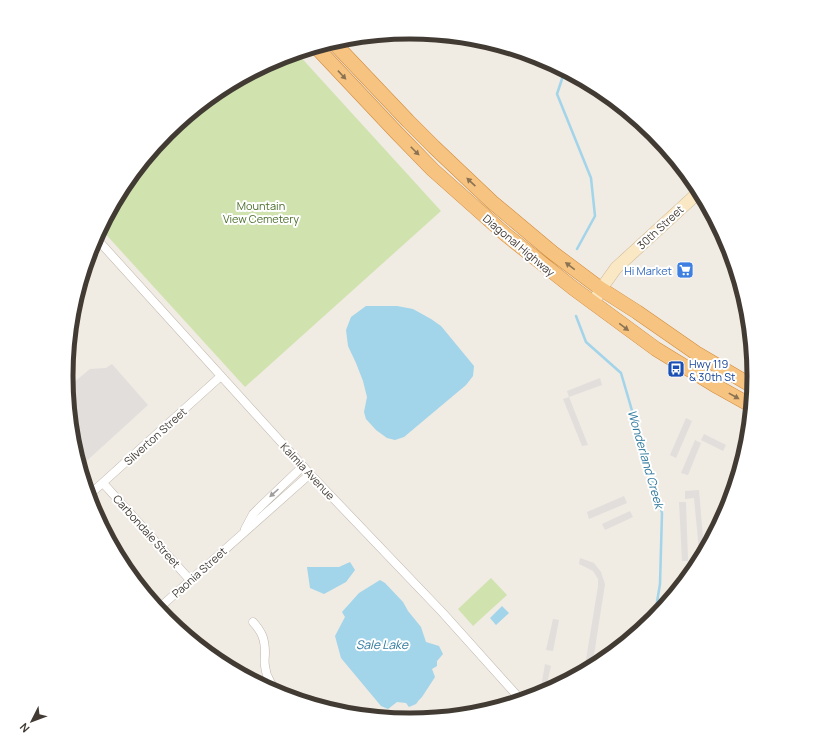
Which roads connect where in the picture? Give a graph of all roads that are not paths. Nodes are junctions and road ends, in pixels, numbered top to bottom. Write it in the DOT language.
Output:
graph roads {
  1 [pos="338,47"];
  2 [pos="320,52"];
  3 [pos="408,121"];
  4 [pos="396,132"];
  5 [pos="695,195"];
  6 [pos="101,243"];
  7 [pos="601,289"];
  8 [pos="593,303"];
  9 [pos="221,376"];
  10 [pos="748,383"];
  11 [pos="747,403"];
  12 [pos="303,466"];
  13 [pos="310,474"];
  14 [pos="103,483"];
  15 [pos="93,491"];
  16 [pos="241,534"];
  17 [pos="190,580"];
  18 [pos="163,605"];
  19 [pos="253,622"];
  20 [pos="272,684"];
  21 [pos="518,696"];
  1 -- 3 [label="highway, Diagonal Highway"];
  2 -- 4 [label="highway, Diagonal Highway, one-way"];
  3 -- 4 [label="highway"];
  7 -- 3 [label="highway, Diagonal Highway, one-way"];
  4 -- 8 [label="highway, Diagonal Highway, one-way"];
  5 -- 7 [label="main road, 30th Street"];
  6 -- 9 [label="street, Kalmia Avenue"];
  7 -- 8 [label="main road, 30th Street"];
  7 -- 10 [label="highway, Diagonal Highway"];
  8 -- 11 [label="highway, Diagonal Highway, one-way"];
  9 -- 12 [label="street, Kalmia Avenue"];
  9 -- 14 [label="street, Silverton Street"];
  12 -- 13 [label="street, Kalmia Avenue"];
  12 -- 16 [label="street, Paonia Street, one-way"];
  13 -- 16 [label="street, Paonia Street"];
  13 -- 21 [label="street, Kalmia Avenue"];
  14 -- 15 [label="street, Silverton Street"];
  14 -- 17 [label="street, Carbondale Street"];
  16 -- 17 [label="street, Paonia Street"];
  17 -- 18 [label="street, Paonia Street"];
  19 -- 20 [label="street"];
}
